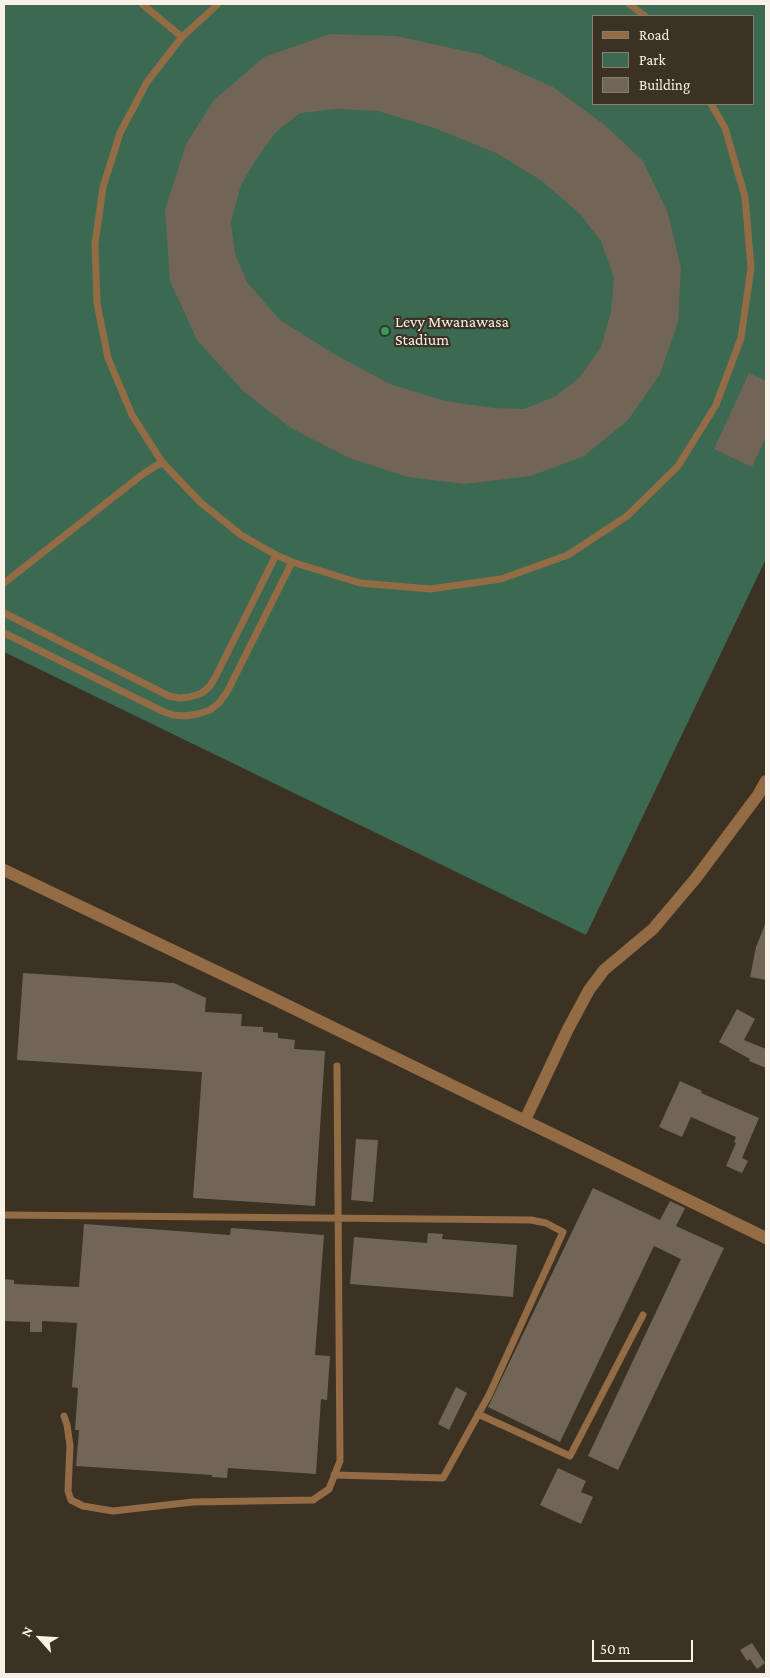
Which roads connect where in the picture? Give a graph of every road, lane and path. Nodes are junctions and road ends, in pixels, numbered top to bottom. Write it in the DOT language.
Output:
graph roads {
  1 [pos="142,4"];
  2 [pos="218,4"];
  3 [pos="629,4"];
  4 [pos="644,15"];
  5 [pos="182,37"];
  6 [pos="712,105"];
  7 [pos="162,462"];
  8 [pos="276,555"];
  9 [pos="292,562"];
  10 [pos="4,583"];
  11 [pos="4,613"];
  12 [pos="4,633"];
  13 [pos="766,781"];
  14 [pos="4,870"];
  15 [pos="337,1066"];
  16 [pos="525,1120"];
  17 [pos="4,1215"];
  18 [pos="340,1218"];
  19 [pos="766,1238"];
  20 [pos="643,1315"];
  21 [pos="478,1414"];
  22 [pos="64,1416"];
  23 [pos="334,1475"];
  1 -- 5 [label="lane"];
  2 -- 5 [label="lane"];
  3 -- 4 [label="lane"];
  5 -- 7 [label="lane"];
  6 -- 9 [label="lane"];
  7 -- 8 [label="lane"];
  7 -- 10 [label="lane"];
  8 -- 9 [label="lane"];
  8 -- 11 [label="lane"];
  9 -- 12 [label="lane"];
  13 -- 16 [label="street"];
  14 -- 16 [label="street"];
  15 -- 18 [label="lane"];
  16 -- 19 [label="street"];
  17 -- 18 [label="lane"];
  18 -- 21 [label="lane"];
  18 -- 23 [label="lane"];
  20 -- 21 [label="lane"];
  21 -- 23 [label="lane"];
  22 -- 23 [label="lane"];
}
